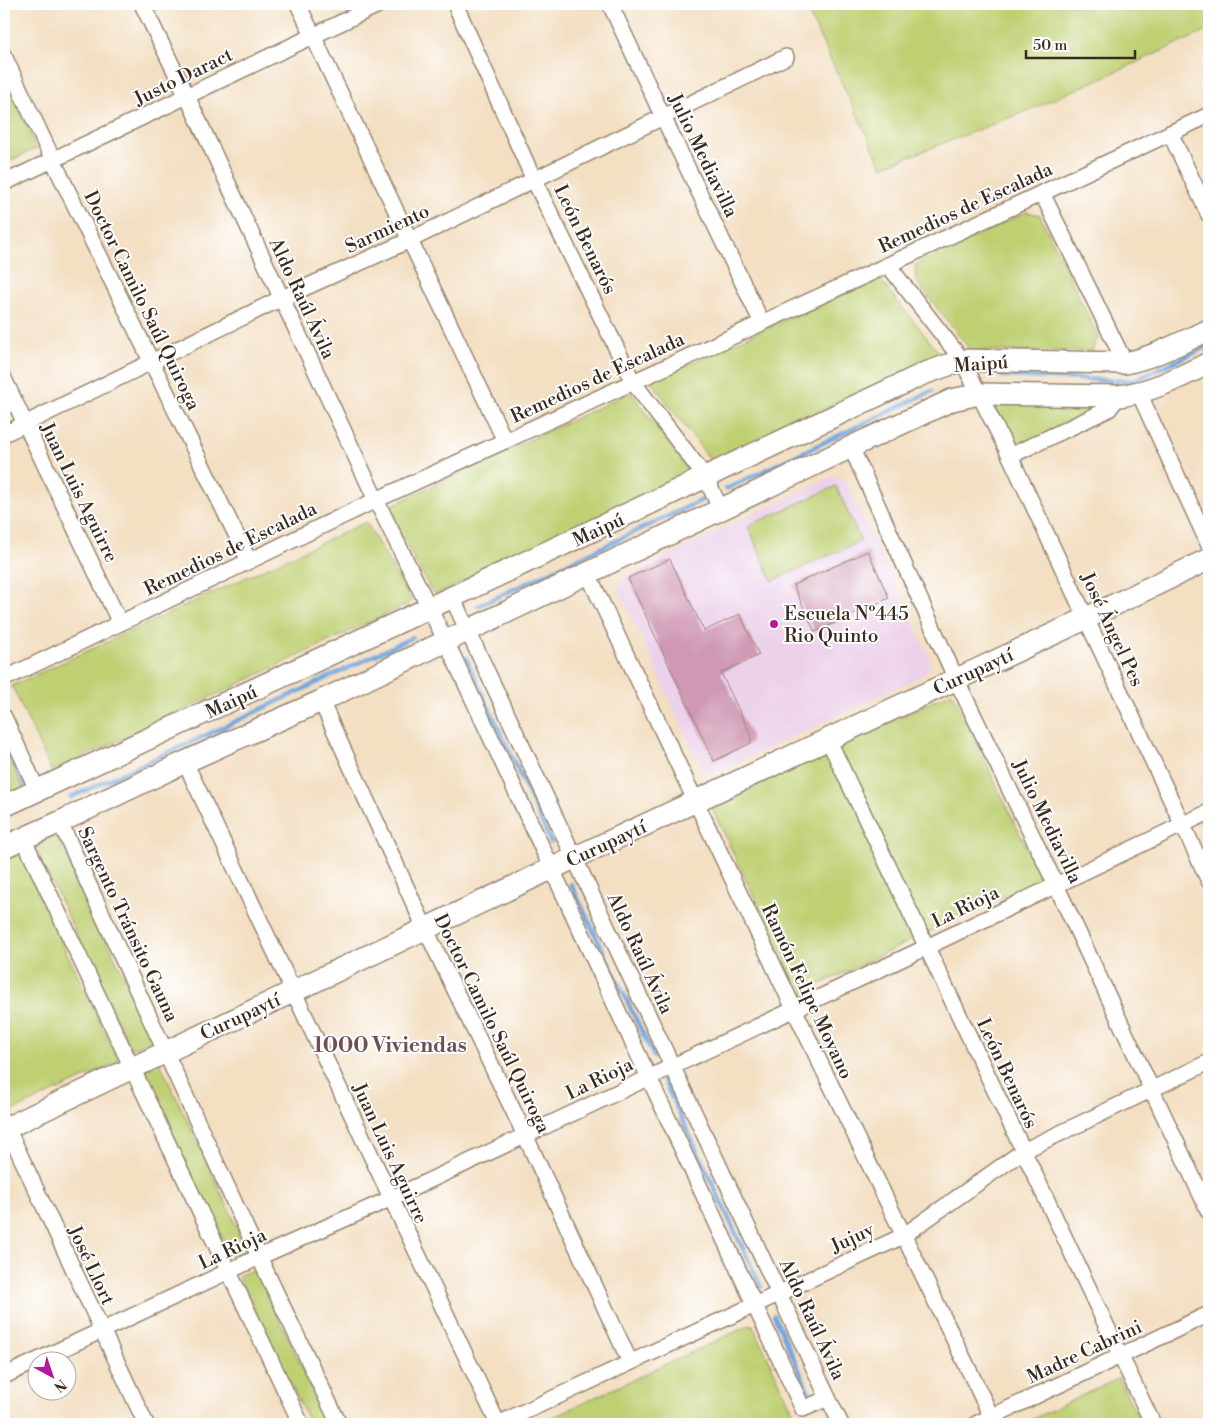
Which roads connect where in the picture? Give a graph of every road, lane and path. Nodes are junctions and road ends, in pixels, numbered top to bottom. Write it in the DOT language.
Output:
graph roads {
  1 [pos="142,4"];
  2 [pos="298,4"];
  3 [pos="380,4"];
  4 [pos="454,4"];
  5 [pos="610,4"];
  6 [pos="313,35"];
  7 [pos="4,56"];
  8 [pos="786,57"];
  9 [pos="188,96"];
  10 [pos="1209,114"];
  11 [pos="663,117"];
  12 [pos="1170,133"];
  13 [pos="52,160"];
  14 [pos="534,180"];
  15 [pos="4,183"];
  16 [pos="1042,193"];
  17 [pos="1209,216"];
  18 [pos="410,240"];
  19 [pos="888,265"];
  20 [pos="282,298"];
  21 [pos="762,323"];
  22 [pos="1209,330"];
  23 [pos="962,360"];
  24 [pos="151,362"];
  25 [pos="1125,363"];
  26 [pos="1209,363"];
  27 [pos="4,379"];
  28 [pos="633,382"];
  29 [pos="1140,393"];
  30 [pos="979,394"];
  31 [pos="1119,396"];
  32 [pos="25,424"];
  33 [pos="4,434"];
  34 [pos="505,441"];
  35 [pos="851,447"];
  36 [pos="1010,456"];
  37 [pos="706,478"];
  38 [pos="376,500"];
  39 [pos="721,510"];
  40 [pos="1209,545"];
  41 [pos="1209,559"];
  42 [pos="249,561"];
  43 [pos="588,574"];
  44 [pos="452,597"];
  45 [pos="429,608"];
  46 [pos="1086,618"];
  47 [pos="120,623"];
  48 [pos="468,630"];
  49 [pos="446,642"];
  50 [pos="4,679"];
  51 [pos="956,679"];
  52 [pos="321,701"];
  53 [pos="4,717"];
  54 [pos="828,739"];
  55 [pos="185,762"];
  56 [pos="38,792"];
  57 [pos="696,801"];
  58 [pos="4,806"];
  59 [pos="4,811"];
  60 [pos="1209,812"];
  61 [pos="60,822"];
  62 [pos="1183,824"];
  63 [pos="23,838"];
  64 [pos="4,846"];
  65 [pos="574,858"];
  66 [pos="551,868"];
  67 [pos="1209,881"];
  68 [pos="1056,884"];
  69 [pos="425,928"];
  70 [pos="926,947"];
  71 [pos="292,991"];
  72 [pos="794,1009"];
  73 [pos="165,1051"];
  74 [pos="1209,1062"];
  75 [pos="672,1066"];
  76 [pos="132,1067"];
  77 [pos="649,1076"];
  78 [pos="1151,1089"];
  79 [pos="5,1126"];
  80 [pos="525,1135"];
  81 [pos="1023,1151"];
  82 [pos="392,1198"];
  83 [pos="1209,1212"];
  84 [pos="903,1236"];
  85 [pos="259,1257"];
  86 [pos="228,1272"];
  87 [pos="778,1293"];
  88 [pos="754,1304"];
  89 [pos="1209,1314"];
  90 [pos="101,1330"];
  91 [pos="1121,1356"];
  92 [pos="630,1362"];
  93 [pos="4,1376"];
  94 [pos="828,1398"];
  95 [pos="839,1419"];
  96 [pos="993,1421"];
  97 [pos="146,1424"];
  98 [pos="301,1424"];
  99 [pos="339,1424"];
  100 [pos="498,1424"];
  101 [pos="976,1424"];
  102 [pos="1153,1424"];
  1 -- 9 [label="street, Aldo Raúl Ávila"];
  2 -- 6 [label="street"];
  3 -- 6 [label="street, Justo Daract"];
  4 -- 14 [label="street, León Benarós"];
  5 -- 11 [label="street, Julio Mediavilla"];
  6 -- 9 [label="street, Justo Daract"];
  6 -- 18 [label="street"];
  7 -- 13 [label="street, Doctor Camilo Saúl Quiroga"];
  8 -- 11 [label="street, Sarmiento"];
  9 -- 13 [label="street, Justo Daract"];
  9 -- 20 [label="street, Aldo Raúl Ávila"];
  10 -- 12 [label="street, Remedios de Escalada"];
  11 -- 14 [label="street, Sarmiento"];
  11 -- 21 [label="street, Julio Mediavilla"];
  12 -- 16 [label="street, Remedios de Escalada"];
  12 -- 17 [label="street"];
  13 -- 15 [label="street, Justo Daract"];
  13 -- 24 [label="street, Doctor Camilo Saúl Quiroga"];
  14 -- 18 [label="street, Sarmiento"];
  14 -- 28 [label="street, León Benarós"];
  16 -- 19 [label="street, Remedios de Escalada"];
  16 -- 25 [label="street"];
  18 -- 20 [label="street, Sarmiento"];
  18 -- 34 [label="street"];
  19 -- 21 [label="street, Remedios de Escalada"];
  19 -- 23 [label="street"];
  20 -- 24 [label="street, Sarmiento"];
  20 -- 38 [label="street, Aldo Raúl Ávila"];
  21 -- 28 [label="street, Remedios de Escalada"];
  22 -- 25 [label="street, Maipú"];
  23 -- 25 [label="street, Maipú"];
  23 -- 30 [label="street, José Ángel Pes"];
  23 -- 37 [label="street, Maipú"];
  24 -- 32 [label="street, Sarmiento"];
  24 -- 42 [label="street, Doctor Camilo Saúl Quiroga"];
  26 -- 29 [label="street, Maipú"];
  27 -- 32 [label="street, Juan Luis Aguirre"];
  28 -- 34 [label="street, Remedios de Escalada"];
  28 -- 37 [label="street, León Benarós"];
  29 -- 31 [label="street, Maipú"];
  29 -- 40 [label="street"];
  30 -- 31 [label="street, Maipú"];
  30 -- 35 [label="street, Maipú"];
  30 -- 36 [label="street, José Ángel Pes"];
  31 -- 36 [label="street"];
  32 -- 33 [label="street, Sarmiento"];
  32 -- 47 [label="street, Juan Luis Aguirre"];
  34 -- 38 [label="street, Remedios de Escalada"];
  35 -- 39 [label="street, Maipú"];
  35 -- 51 [label="street, Julio Mediavilla"];
  36 -- 46 [label="street, José Ángel Pes"];
  37 -- 39 [label="street, León Benarós"];
  37 -- 44 [label="street, Maipú"];
  38 -- 42 [label="street, Remedios de Escalada"];
  38 -- 45 [label="street, Aldo Raúl Ávila"];
  39 -- 43 [label="street, Maipú"];
  41 -- 46 [label="street, Curupaytí"];
  42 -- 47 [label="street, Remedios de Escalada"];
  43 -- 48 [label="street, Maipú"];
  43 -- 57 [label="street, Ramón Felipe Moyano"];
  44 -- 45 [label="street, Maipú"];
  44 -- 48 [label="street, Aldo Raúl Ávila"];
  45 -- 49 [label="street, Aldo Raúl Ávila"];
  45 -- 56 [label="street, Maipú"];
  46 -- 51 [label="street, Curupaytí"];
  46 -- 62 [label="street, José Ángel Pes"];
  47 -- 50 [label="street, Remedios de Escalada"];
  48 -- 49 [label="street, Maipú"];
  48 -- 65 [label="street, Aldo Raúl Ávila"];
  49 -- 52 [label="street, Maipú"];
  49 -- 66 [label="street, Aldo Raúl Ávila"];
  51 -- 54 [label="street, Curupaytí"];
  51 -- 68 [label="street, Julio Mediavilla"];
  52 -- 55 [label="street, Maipú"];
  52 -- 69 [label="street, Doctor Camilo Saúl Quiroga"];
  53 -- 56 [label="street"];
  54 -- 57 [label="street, Curupaytí"];
  54 -- 70 [label="street, León Benarós"];
  55 -- 61 [label="street, Maipú"];
  55 -- 71 [label="street, Juan Luis Aguirre"];
  56 -- 58 [label="street, Maipú"];
  56 -- 61 [label="street"];
  57 -- 65 [label="street, Curupaytí"];
  57 -- 72 [label="street, Ramón Felipe Moyano"];
  59 -- 63 [label="street"];
  60 -- 62 [label="street, La Rioja"];
  61 -- 63 [label="street, Maipú"];
  61 -- 73 [label="street, Sargento Tránsito Gauna"];
  62 -- 67 [label="street, José Ángel Pes"];
  62 -- 68 [label="street, La Rioja"];
  63 -- 64 [label="street, Maipú"];
  63 -- 76 [label="street"];
  65 -- 66 [label="street, Curupaytí"];
  65 -- 75 [label="street, Aldo Raúl Ávila"];
  66 -- 69 [label="street, Curupaytí"];
  66 -- 77 [label="street, Aldo Raúl Ávila"];
  68 -- 70 [label="street, La Rioja"];
  68 -- 78 [label="street, Julio Mediavilla"];
  69 -- 71 [label="street, Curupaytí"];
  69 -- 80 [label="street, Doctor Camilo Saúl Quiroga"];
  70 -- 72 [label="street, La Rioja"];
  70 -- 81 [label="street, León Benarós"];
  71 -- 73 [label="street, Curupaytí"];
  71 -- 82 [label="street, Juan Luis Aguirre"];
  72 -- 75 [label="street, La Rioja"];
  72 -- 84 [label="street, Ramón Felipe Moyano"];
  73 -- 76 [label="street, Curupaytí"];
  73 -- 85 [label="street, Sargento Tránsito Gauna"];
  74 -- 78 [label="street, Jujuy"];
  75 -- 77 [label="street, La Rioja"];
  75 -- 87 [label="street, Aldo Raúl Ávila"];
  76 -- 79 [label="street, Curupaytí"];
  76 -- 86 [label="street"];
  77 -- 80 [label="street, La Rioja"];
  77 -- 88 [label="street, Aldo Raúl Ávila"];
  78 -- 81 [label="street, Jujuy"];
  78 -- 83 [label="street, Julio Mediavilla"];
  79 -- 90 [label="street, José Llort"];
  80 -- 82 [label="street, La Rioja"];
  80 -- 92 [label="street, Doctor Camilo Saúl Quiroga"];
  81 -- 84 [label="street, Jujuy"];
  81 -- 91 [label="street, León Benarós"];
  82 -- 85 [label="street, La Rioja"];
  82 -- 100 [label="street, Juan Luis Aguirre"];
  84 -- 87 [label="street, Jujuy"];
  84 -- 96 [label="street, Ramón Felipe Moyano"];
  85 -- 86 [label="street, La Rioja"];
  85 -- 99 [label="street, Sargento Tránsito Gauna"];
  86 -- 90 [label="street, La Rioja"];
  86 -- 98 [label="street"];
  87 -- 88 [label="street, Jujuy"];
  87 -- 94 [label="street, Aldo Raúl Ávila"];
  88 -- 92 [label="street, Jujuy"];
  88 -- 94 [label="street, Aldo Raúl Ávila"];
  89 -- 91 [label="street, Madre Cabrini"];
  90 -- 93 [label="street, La Rioja"];
  90 -- 97 [label="street, José Llort"];
  91 -- 96 [label="street, Madre Cabrini"];
  91 -- 102 [label="street, León Benarós"];
  92 -- 100 [label="street, Jujuy"];
  94 -- 95 [label="street"];
  96 -- 101 [label="street, Madre Cabrini"];
}
